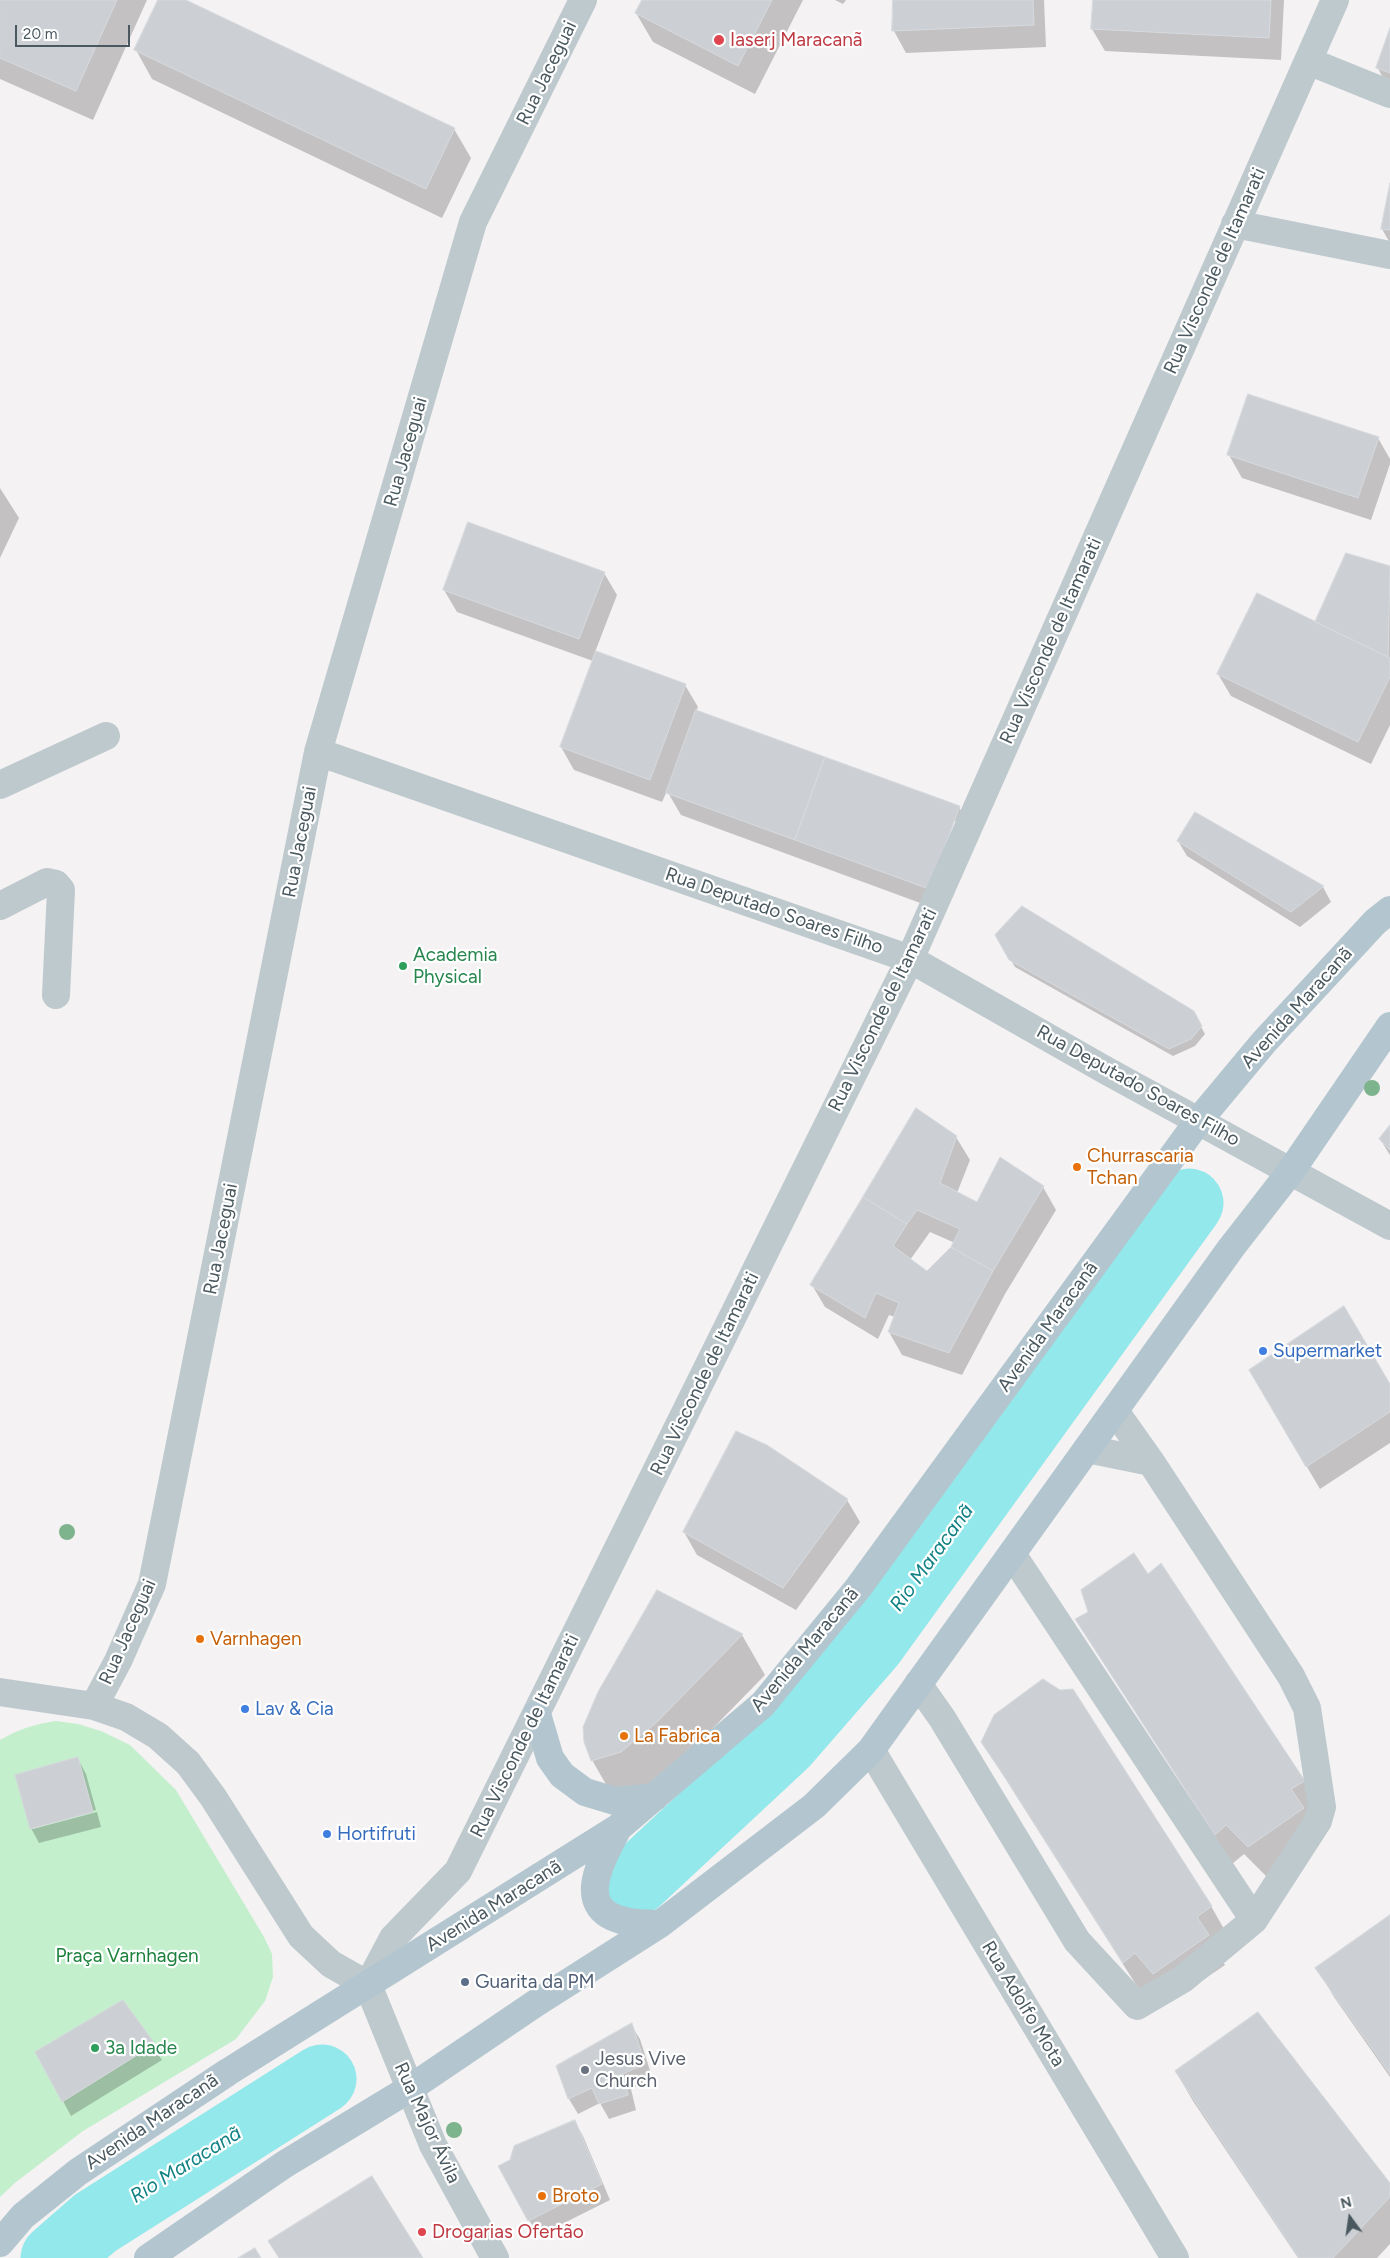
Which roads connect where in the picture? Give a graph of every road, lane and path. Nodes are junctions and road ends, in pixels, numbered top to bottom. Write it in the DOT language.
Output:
graph roads {
  1 [pos="583,0"];
  2 [pos="1335,0"];
  3 [pos="1308,61"];
  4 [pos="1390,94"];
  5 [pos="1236,224"];
  6 [pos="1390,255"];
  7 [pos="106,736"];
  8 [pos="318,752"];
  9 [pos="0,786"];
  10 [pos="0,906"];
  11 [pos="1390,910"];
  12 [pos="910,959"];
  13 [pos="56,995"];
  14 [pos="1390,1026"];
  15 [pos="1199,1120"];
  16 [pos="1291,1171"];
  17 [pos="1390,1226"];
  18 [pos="1115,1411"];
  19 [pos="1087,1449"];
  20 [pos="1151,1462"];
  21 [pos="1012,1554"];
  22 [pos="918,1684"];
  23 [pos="1,1694"];
  24 [pos="94,1706"];
  25 [pos="537,1714"];
  26 [pos="871,1750"];
  27 [pos="655,1797"];
  28 [pos="619,1827"];
  29 [pos="1254,1920"];
  30 [pos="660,1924"];
  31 [pos="368,1985"];
  32 [pos="409,2089"];
  33 [pos="0,2243"];
  34 [pos="148,2258"];
  35 [pos="496,2258"];
  36 [pos="1175,2258"];
  1 -- 8 [label="street, Rua Jaceguai"];
  2 -- 3 [label="street, Rua Visconde de Itamarati"];
  3 -- 4 [label="street"];
  3 -- 5 [label="street, Rua Visconde de Itamarati"];
  5 -- 6 [label="street"];
  5 -- 12 [label="street, Rua Visconde de Itamarati"];
  7 -- 9 [label="street"];
  8 -- 12 [label="street, Rua Deputado Soares Filho"];
  8 -- 24 [label="street, Rua Jaceguai"];
  10 -- 13 [label="street"];
  11 -- 15 [label="main road, Avenida Maracanã"];
  12 -- 15 [label="street, Rua Deputado Soares Filho"];
  12 -- 25 [label="street, Rua Visconde de Itamarati"];
  14 -- 16 [label="main road"];
  15 -- 16 [label="street, Rua Deputado Soares Filho"];
  15 -- 27 [label="main road, Avenida Maracanã"];
  16 -- 17 [label="street, Rua Deputado Soares Filho"];
  16 -- 18 [label="main road"];
  18 -- 19 [label="main road"];
  18 -- 20 [label="street"];
  19 -- 20 [label="street"];
  19 -- 21 [label="main road"];
  20 -- 29 [label="street"];
  21 -- 22 [label="main road"];
  21 -- 29 [label="street"];
  22 -- 26 [label="main road"];
  22 -- 29 [label="street"];
  23 -- 24 [label="street"];
  24 -- 31 [label="street"];
  25 -- 27 [label="main road"];
  25 -- 31 [label="street, Rua Visconde de Itamarati"];
  26 -- 30 [label="main road"];
  26 -- 36 [label="street, Rua Adolfo Mota"];
  27 -- 28 [label="main road, Avenida Maracanã"];
  28 -- 30 [label="main road"];
  28 -- 31 [label="main road, Avenida Maracanã"];
  30 -- 32 [label="main road"];
  31 -- 32 [label="street, Rua Major Ávila"];
  31 -- 33 [label="main road, Avenida Maracanã"];
  32 -- 34 [label="main road"];
  32 -- 35 [label="street, Rua Major Ávila"];
}
